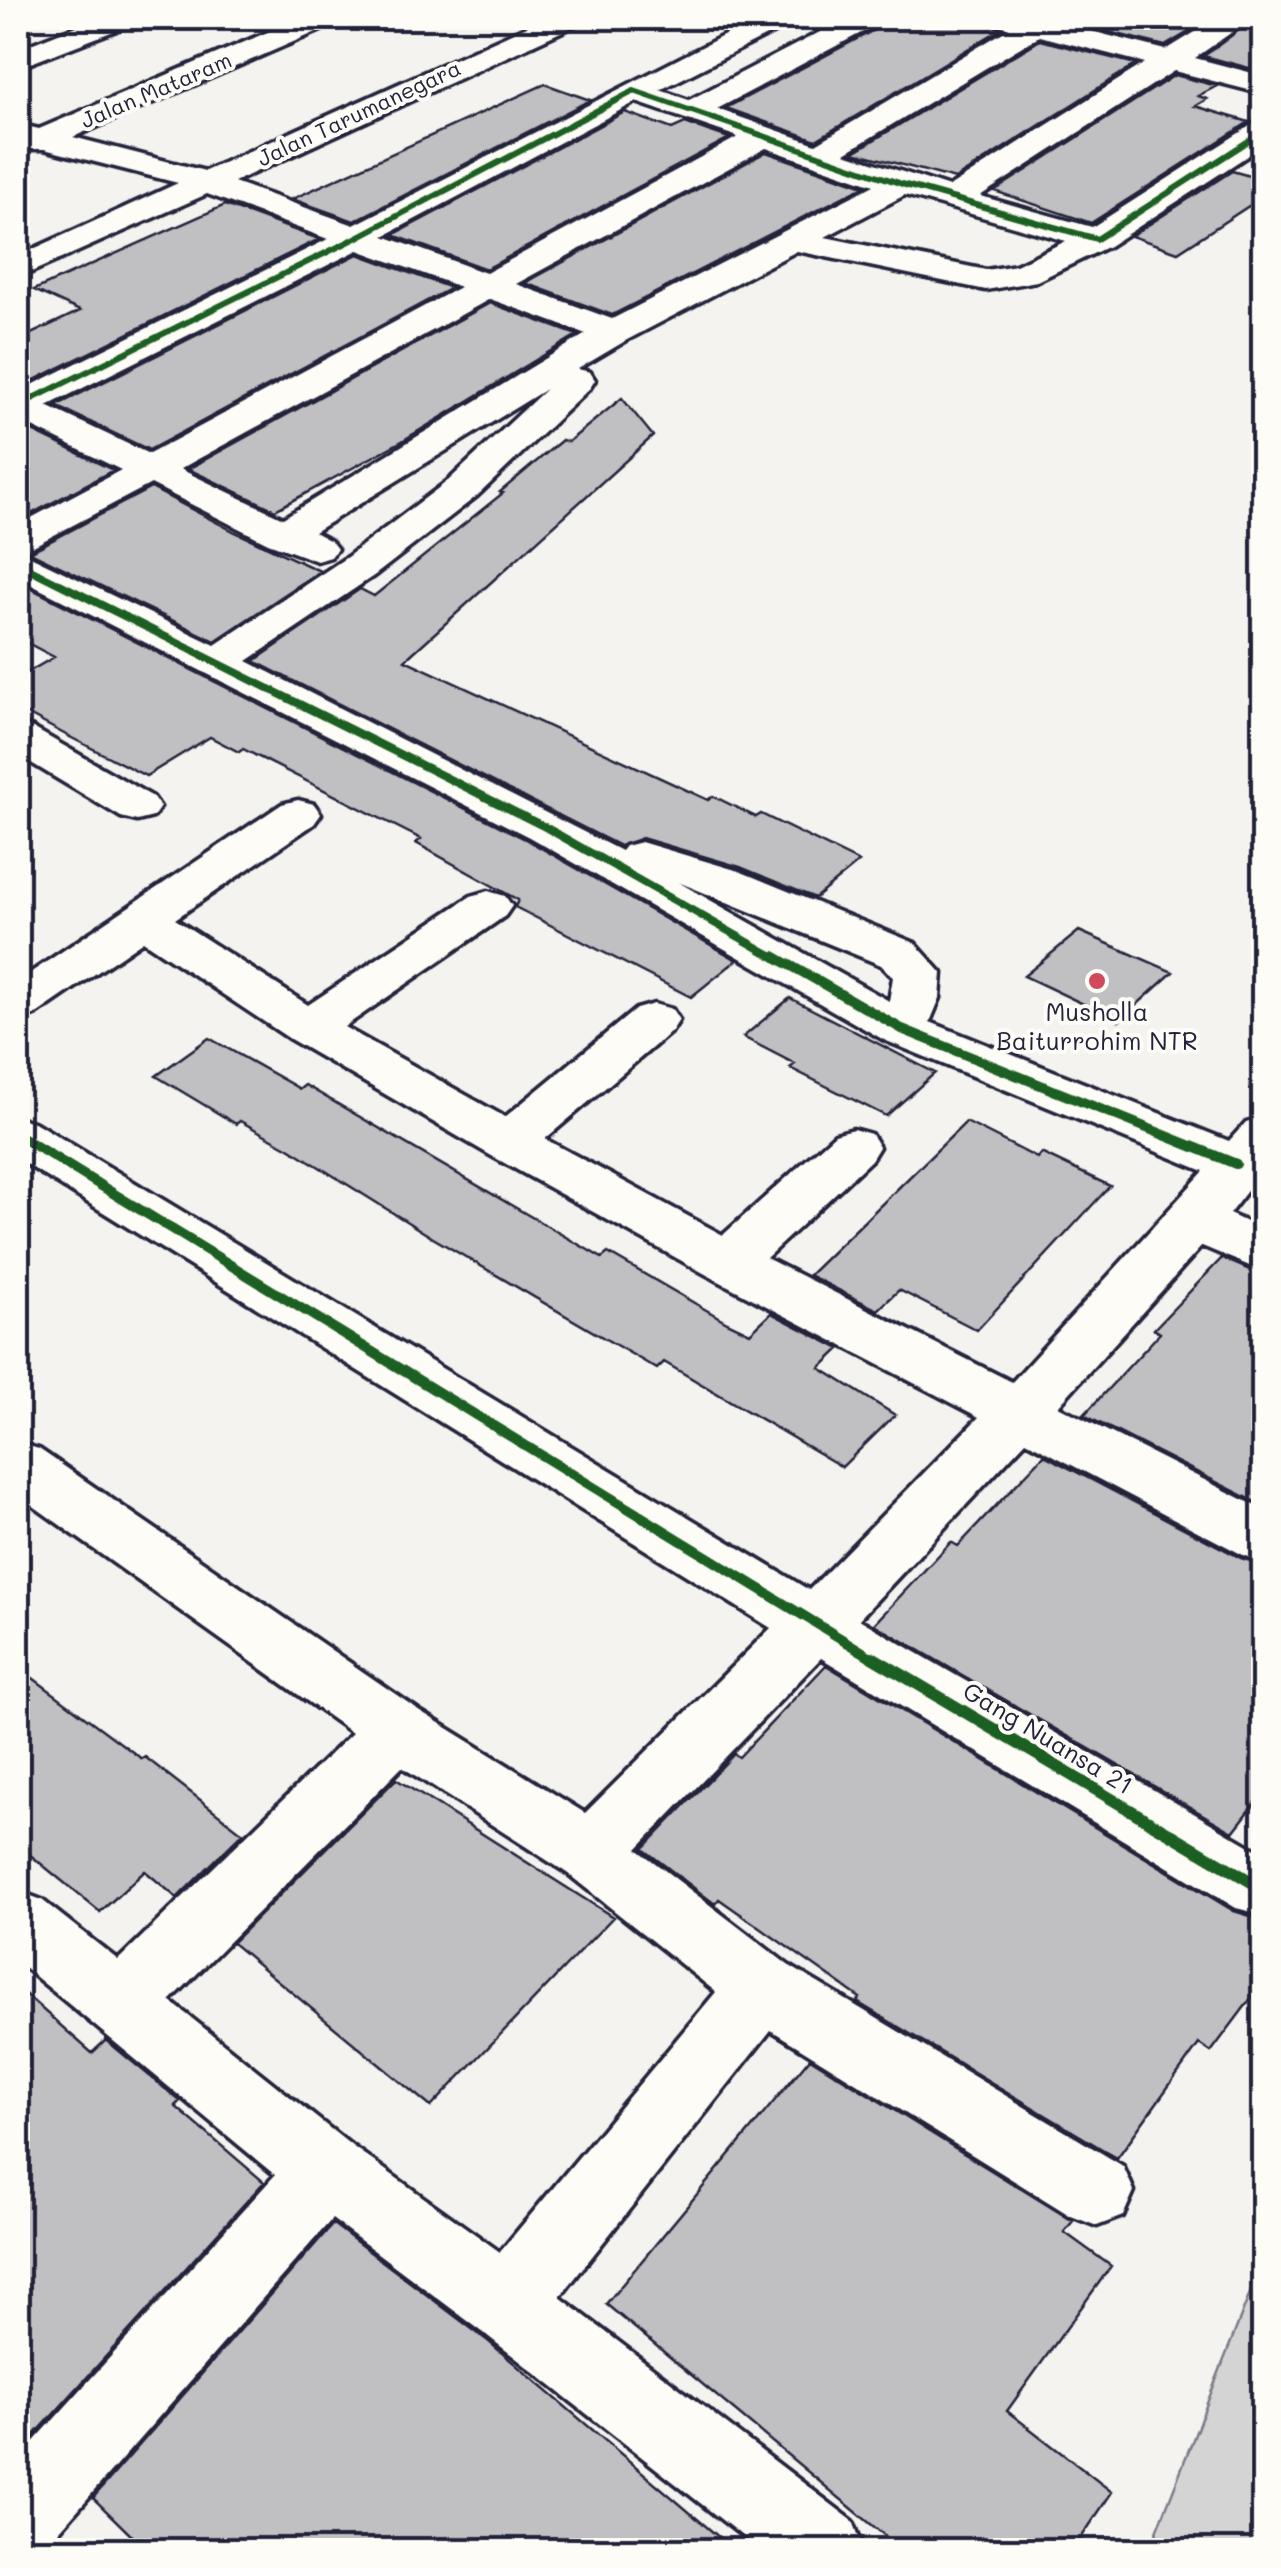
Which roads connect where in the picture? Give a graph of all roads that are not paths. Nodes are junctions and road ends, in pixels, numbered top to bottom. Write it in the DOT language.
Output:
graph roads {
  1 [pos="122,18"];
  2 [pos="325,18"];
  3 [pos="534,18"];
  4 [pos="568,18"];
  5 [pos="714,18"];
  6 [pos="780,18"];
  7 [pos="868,18"];
  8 [pos="1237,18"];
  9 [pos="1030,20"];
  10 [pos="748,34"];
  11 [pos="18,59"];
  12 [pos="1173,61"];
  13 [pos="1264,85"];
  14 [pos="634,91"];
  15 [pos="691,110"];
  16 [pos="1264,131"];
  17 [pos="764,136"];
  18 [pos="25,140"];
  19 [pos="821,154"];
  20 [pos="191,178"];
  21 [pos="902,184"];
  22 [pos="952,199"];
  23 [pos="354,239"];
  24 [pos="1097,239"];
  25 [pos="792,240"];
  26 [pos="18,245"];
  27 [pos="18,268"];
  28 [pos="490,287"];
  29 [pos="605,338"];
  30 [pos="18,406"];
  31 [pos="146,470"];
  32 [pos="282,535"];
  33 [pos="18,542"];
  34 [pos="18,563"];
  35 [pos="360,566"];
  36 [pos="219,661"];
  37 [pos="18,737"];
  38 [pos="138,807"];
  39 [pos="298,814"];
  40 [pos="544,828"];
  41 [pos="488,906"];
  42 [pos="143,920"];
  43 [pos="18,1004"];
  44 [pos="654,1020"];
  45 [pos="308,1028"];
  46 [pos="902,1030"];
  47 [pos="18,1135"];
  48 [pos="508,1142"];
  49 [pos="853,1147"];
  50 [pos="1250,1149"];
  51 [pos="1194,1220"];
  52 [pos="1264,1253"];
  53 [pos="728,1262"];
  54 [pos="1016,1410"];
  55 [pos="18,1465"];
  56 [pos="1264,1538"];
  57 [pos="815,1624"];
  58 [pos="396,1730"];
  59 [pos="592,1852"];
  60 [pos="1260,1887"];
  61 [pos="18,1921"];
  62 [pos="763,1987"];
  63 [pos="120,2004"];
  64 [pos="326,2172"];
  65 [pos="1098,2191"];
  66 [pos="508,2303"];
  67 [pos="18,2522"];
  68 [pos="42,2550"];
  69 [pos="824,2550"];
  1 -- 11 [label="street"];
  2 -- 18 [label="street, Jalan Mataram"];
  3 -- 20 [label="street, Jalan Tarumanegara"];
  4 -- 20 [label="street, Jalan Tarumanegara"];
  5 -- 10 [label="street"];
  6 -- 10 [label="street"];
  7 -- 15 [label="street"];
  8 -- 12 [label="street"];
  9 -- 12 [label="street"];
  9 -- 19 [label="street"];
  10 -- 14 [label="street"];
  12 -- 13 [label="street"];
  12 -- 22 [label="street"];
  14 -- 15 [label="street"];
  14 -- 23 [label="street"];
  15 -- 17 [label="street"];
  16 -- 24 [label="street"];
  17 -- 19 [label="street"];
  17 -- 28 [label="street"];
  18 -- 20 [label="street"];
  19 -- 21 [label="street"];
  20 -- 23 [label="street"];
  20 -- 26 [label="street"];
  20 -- 27 [label="street"];
  21 -- 22 [label="street"];
  21 -- 25 [label="street"];
  22 -- 24 [label="street"];
  23 -- 28 [label="street"];
  23 -- 30 [label="street"];
  24 -- 25 [label="street"];
  25 -- 29 [label="street"];
  28 -- 29 [label="street"];
  28 -- 31 [label="street"];
  29 -- 32 [label="street"];
  29 -- 35 [label="street"];
  30 -- 31 [label="street"];
  31 -- 32 [label="street"];
  31 -- 33 [label="street"];
  32 -- 35 [label="street"];
  34 -- 36 [label="street"];
  35 -- 36 [label="street"];
  36 -- 40 [label="street"];
  37 -- 38 [label="street"];
  39 -- 42 [label="street"];
  40 -- 46 [label="street"];
  40 -- 46 [label="street"];
  41 -- 45 [label="street"];
  42 -- 43 [label="street"];
  42 -- 45 [label="street"];
  44 -- 48 [label="street"];
  45 -- 48 [label="street"];
  46 -- 50 [label="street"];
  47 -- 57 [label="street, Gang Nuansa 21"];
  48 -- 53 [label="street"];
  49 -- 53 [label="street"];
  50 -- 51 [label="street"];
  51 -- 52 [label="street"];
  51 -- 54 [label="street"];
  53 -- 54 [label="street"];
  54 -- 56 [label="street"];
  54 -- 57 [label="street"];
  55 -- 58 [label="street"];
  57 -- 59 [label="street"];
  57 -- 60 [label="street, Gang Nuansa 21"];
  58 -- 59 [label="street"];
  58 -- 63 [label="street"];
  59 -- 62 [label="street"];
  61 -- 63 [label="street"];
  62 -- 65 [label="street"];
  62 -- 66 [label="street"];
  63 -- 64 [label="street"];
  64 -- 66 [label="street"];
  64 -- 67 [label="street"];
  66 -- 69 [label="street"];
  67 -- 68 [label="street"];
}
